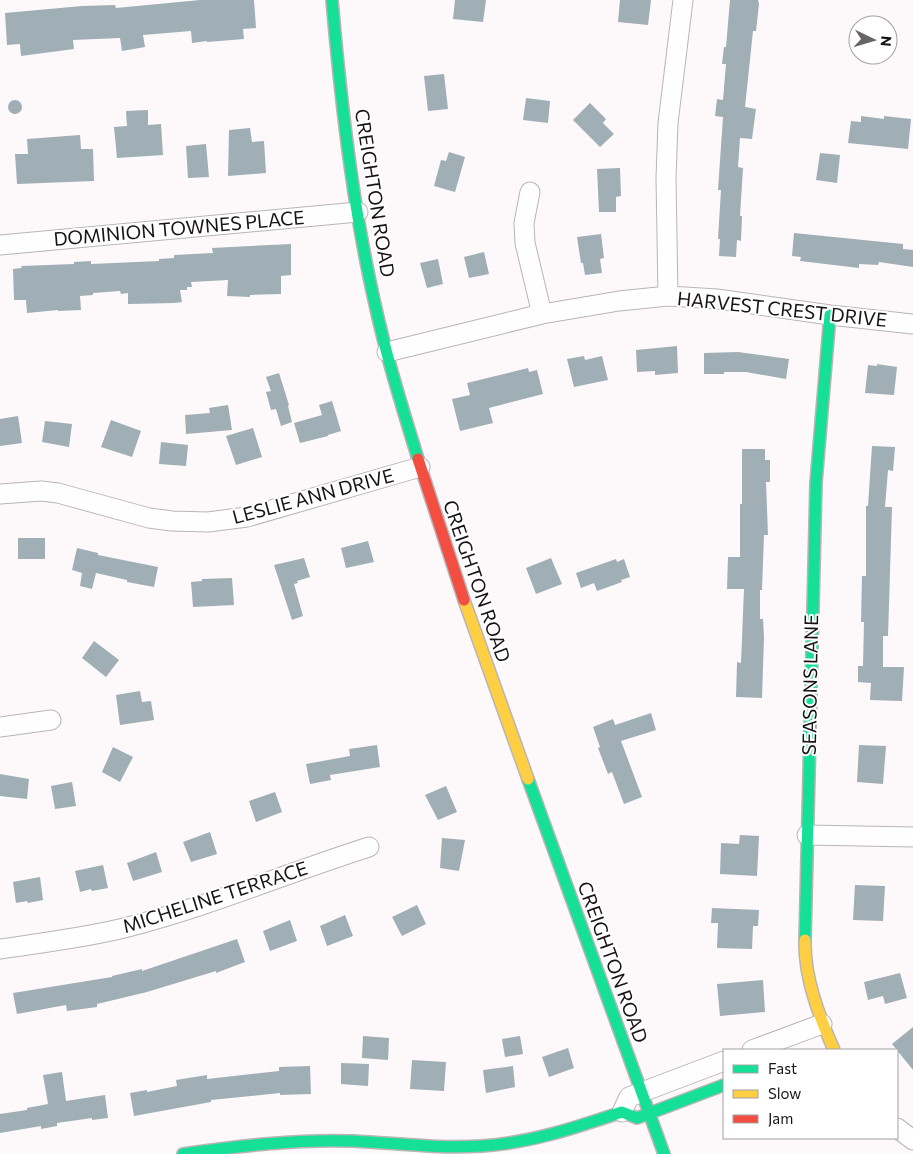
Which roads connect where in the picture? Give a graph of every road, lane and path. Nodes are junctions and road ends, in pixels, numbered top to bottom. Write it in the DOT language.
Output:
graph roads {
  1 [pos="332,0"];
  2 [pos="683,0"];
  3 [pos="530,192"];
  4 [pos="358,212"];
  5 [pos="0,245"];
  6 [pos="668,296"];
  7 [pos="542,314"];
  8 [pos="830,315"];
  9 [pos="913,324"];
  10 [pos="388,352"];
  11 [pos="420,466"];
  12 [pos="0,494"];
  13 [pos="50,720"];
  14 [pos="0,727"];
  15 [pos="807,835"];
  16 [pos="913,837"];
  17 [pos="369,847"];
  18 [pos="0,950"];
  19 [pos="822,1024"];
  20 [pos="755,1049"];
  21 [pos="828,1049"];
  22 [pos="723,1061"];
  23 [pos="723,1085"];
  24 [pos="641,1092"];
  25 [pos="622,1112"];
  26 [pos="649,1113"];
  27 [pos="898,1129"];
  28 [pos="913,1140"];
  29 [pos="249,1150"];
  30 [pos="183,1154"];
  31 [pos="664,1154"];
  1 -- 4 [label="street, CREIGHTON ROAD"];
  2 -- 6 [label="street"];
  3 -- 7 [label="street"];
  4 -- 5 [label="street, DOMINION TOWNES PLACE"];
  4 -- 10 [label="street, CREIGHTON ROAD"];
  6 -- 7 [label="street, HARVEST CREST DRIVE"];
  6 -- 8 [label="street, HARVEST CREST DRIVE"];
  7 -- 10 [label="street, HARVEST CREST DRIVE"];
  8 -- 9 [label="street, HARVEST CREST DRIVE"];
  8 -- 15 [label="street, SEASONS LANE"];
  10 -- 11 [label="street, CREIGHTON ROAD"];
  11 -- 12 [label="street, LESLIE ANN DRIVE"];
  11 -- 24 [label="street, CREIGHTON ROAD"];
  13 -- 14 [label="street"];
  15 -- 16 [label="street"];
  15 -- 19 [label="street, SEASONS LANE"];
  17 -- 18 [label="street, MICHELINE TERRACE"];
  19 -- 20 [label="street"];
  19 -- 21 [label="street, SEASONS LANE"];
  22 -- 24 [label="street"];
  23 -- 26 [label="street"];
  24 -- 25 [label="street"];
  24 -- 26 [label="street, CREIGHTON ROAD"];
  25 -- 26 [label="street"];
  25 -- 29 [label="street"];
  26 -- 31 [label="street, CREIGHTON ROAD"];
  27 -- 28 [label="street"];
  29 -- 30 [label="street"];
}
